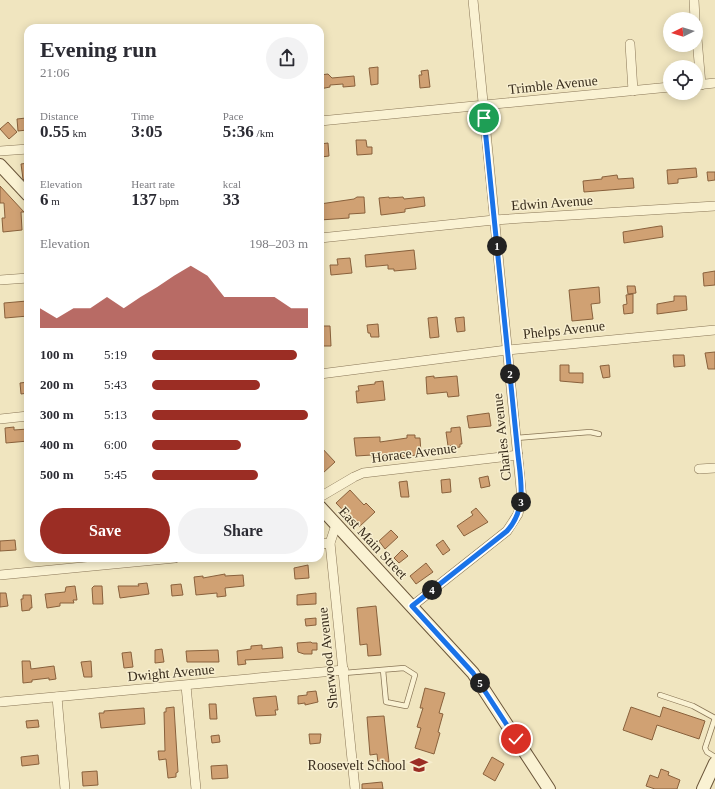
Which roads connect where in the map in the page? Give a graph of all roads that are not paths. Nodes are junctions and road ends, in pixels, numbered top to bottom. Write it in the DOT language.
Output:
graph roads {
  1 [pos="473,0"];
  2 [pos="694,0"];
  3 [pos="695,12"];
  4 [pos="630,44"];
  5 [pos="715,83"];
  6 [pos="703,84"];
  7 [pos="663,88"];
  8 [pos="633,91"];
  9 [pos="483,106"];
  10 [pos="324,121"];
  11 [pos="24,149"];
  12 [pos="0,151"];
  13 [pos="0,165"];
  14 [pos="24,192"];
  15 [pos="715,206"];
  16 [pos="494,220"];
  17 [pos="324,238"];
  18 [pos="24,278"];
  19 [pos="0,280"];
  20 [pos="715,330"];
  21 [pos="507,350"];
  22 [pos="324,373"];
  23 [pos="24,416"];
  24 [pos="0,419"];
  25 [pos="599,434"];
  26 [pos="516,438"];
  27 [pos="518,455"];
  28 [pos="715,468"];
  29 [pos="699,469"];
  30 [pos="324,495"];
  31 [pos="324,511"];
  32 [pos="336,524"];
  33 [pos="330,543"];
  34 [pos="324,544"];
  35 [pos="119,562"];
  36 [pos="0,575"];
  37 [pos="412,606"];
  38 [pos="383,670"];
  39 [pos="344,672"];
  40 [pos="186,686"];
  41 [pos="660,695"];
  42 [pos="57,697"];
  43 [pos="0,702"];
  44 [pos="715,718"];
  45 [pos="715,757"];
  46 [pos="715,763"];
  47 [pos="64,789"];
  48 [pos="196,789"];
  49 [pos="355,789"];
  50 [pos="549,789"];
  51 [pos="703,789"];
  1 -- 9 [label="street, Charles Avenue"];
  2 -- 3 [label="street"];
  4 -- 8 [label="street"];
  5 -- 6 [label="street"];
  7 -- 8 [label="street, Trimble Avenue"];
  8 -- 9 [label="street, Trimble Avenue"];
  9 -- 10 [label="street, Trimble Avenue"];
  9 -- 16 [label="street, Charles Avenue"];
  11 -- 12 [label="street"];
  13 -- 14 [label="street"];
  15 -- 16 [label="street, Edwin Avenue"];
  16 -- 17 [label="street, Edwin Avenue"];
  16 -- 21 [label="street, Charles Avenue"];
  18 -- 19 [label="street"];
  20 -- 21 [label="street, Phelps Avenue"];
  21 -- 22 [label="street, Phelps Avenue"];
  21 -- 26 [label="street, Charles Avenue"];
  23 -- 24 [label="street"];
  25 -- 26 [label="lane"];
  26 -- 27 [label="street, Charles Avenue"];
  27 -- 30 [label="street, Horace Avenue"];
  27 -- 37 [label="street, Charles Avenue"];
  28 -- 29 [label="street"];
  31 -- 32 [label="street, East Main Street"];
  32 -- 33 [label="street, Sherwood Avenue"];
  32 -- 37 [label="street, East Main Street"];
  33 -- 34 [label="street"];
  33 -- 39 [label="street, Sherwood Avenue"];
  35 -- 36 [label="street"];
  37 -- 50 [label="street, East Main Street"];
  38 -- 38 [label="lane"];
  38 -- 39 [label="lane"];
  39 -- 40 [label="street, Dwight Avenue"];
  39 -- 49 [label="street, Sherwood Avenue"];
  40 -- 42 [label="street, Dwight Avenue"];
  40 -- 48 [label="street"];
  41 -- 44 [label="lane"];
  42 -- 43 [label="street, Dwight Avenue"];
  42 -- 47 [label="street"];
  44 -- 45 [label="lane"];
  46 -- 51 [label="street"];
}
